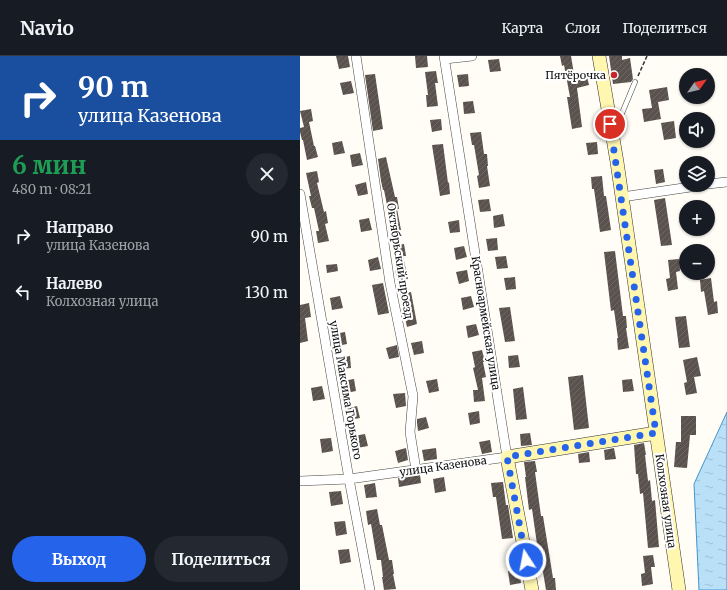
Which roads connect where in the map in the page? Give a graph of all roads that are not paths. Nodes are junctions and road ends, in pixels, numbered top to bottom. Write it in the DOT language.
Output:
graph roads {
  1 [pos="356,56"];
  2 [pos="472,56"];
  3 [pos="599,56"];
  4 [pos="445,57"];
  5 [pos="635,82"];
  6 [pos="612,137"];
  7 [pos="727,182"];
  8 [pos="715,183"];
  9 [pos="679,189"];
  10 [pos="300,194"];
  11 [pos="622,197"];
  12 [pos="656,433"];
  13 [pos="507,457"];
  14 [pos="416,470"];
  15 [pos="349,479"];
  16 [pos="300,481"];
  17 [pos="370,590"];
  18 [pos="532,590"];
  19 [pos="679,590"];
  1 -- 14 [label="street, Октябрьский проезд"];
  2 -- 4 [label="street"];
  3 -- 6 [label="street, Колхозная улица"];
  4 -- 13 [label="street, Красноармейская улица"];
  5 -- 6 [label="lane"];
  6 -- 11 [label="street, Колхозная улица"];
  7 -- 8 [label="street"];
  9 -- 11 [label="street"];
  10 -- 15 [label="street, улица Максима Горького"];
  11 -- 12 [label="street, Колхозная улица"];
  12 -- 13 [label="street, улица Казенова"];
  12 -- 19 [label="street, Колхозная улица"];
  13 -- 14 [label="street, улица Казенова"];
  13 -- 18 [label="street, Красноармейская улица"];
  14 -- 15 [label="street, улица Казенова"];
  15 -- 16 [label="street, улица Казенова"];
  15 -- 17 [label="street, улица Максима Горького"];
}
